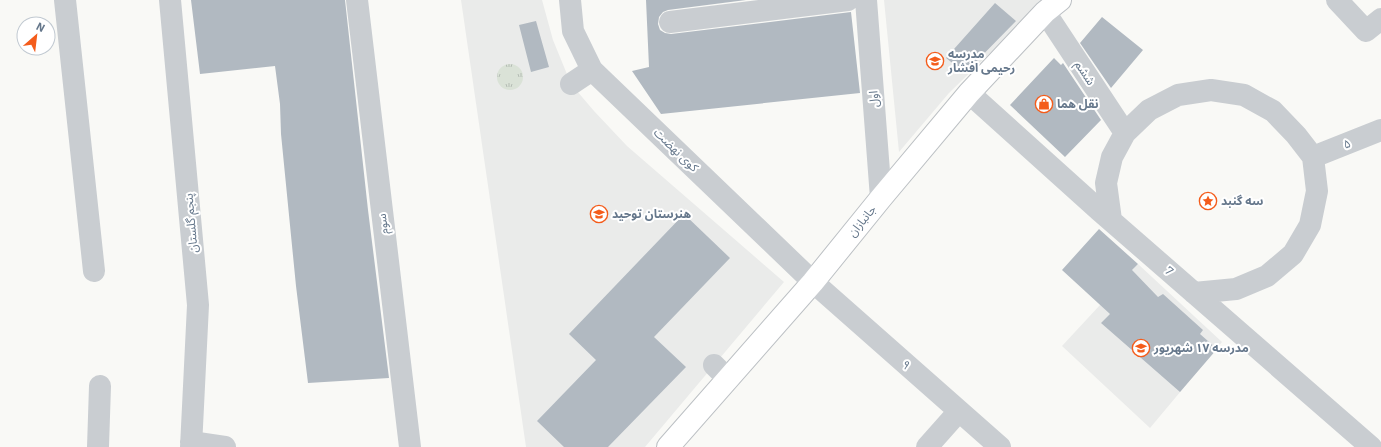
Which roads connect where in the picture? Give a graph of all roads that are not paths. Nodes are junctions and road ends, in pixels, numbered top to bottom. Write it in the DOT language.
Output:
graph roads {
  1 [pos="65,0"];
  2 [pos="170,0"];
  3 [pos="357,0"];
  4 [pos="570,0"];
  5 [pos="848,0"];
  6 [pos="866,0"];
  7 [pos="1338,0"];
  8 [pos="1052,6"];
  9 [pos="1381,19"];
  10 [pos="670,22"];
  11 [pos="592,70"];
  12 [pos="571,84"];
  13 [pos="969,93"];
  14 [pos="1381,130"];
  15 [pos="1125,133"];
  16 [pos="1312,157"];
  17 [pos="881,198"];
  18 [pos="1111,220"];
  19 [pos="94,271"];
  20 [pos="813,282"];
  21 [pos="1194,293"];
  22 [pos="100,386"];
  23 [pos="959,410"];
  24 [pos="191,445"];
  25 [pos="98,447"];
  26 [pos="225,447"];
  27 [pos="410,447"];
  28 [pos="668,447"];
  29 [pos="927,447"];
  30 [pos="1000,447"];
  31 [pos="1371,447"];
  1 -- 19 [label="street"];
  2 -- 24 [label="street, پنجم گلستان"];
  3 -- 27 [label="street, سوم"];
  4 -- 11 [label="street, کوی نهضت"];
  5 -- 10 [label="street"];
  6 -- 17 [label="street, اول"];
  7 -- 9 [label="street"];
  8 -- 13 [label="main road, جانبازان"];
  8 -- 15 [label="street, ششم"];
  11 -- 12 [label="street"];
  11 -- 20 [label="street, کوی نهضت"];
  13 -- 17 [label="main road, جانبازان"];
  13 -- 18 [label="street, 7"];
  14 -- 16 [label="street, ۵"];
  15 -- 16 [label="street"];
  15 -- 18 [label="street"];
  16 -- 21 [label="street"];
  17 -- 20 [label="main road, جانبازان"];
  18 -- 21 [label="street, 7"];
  20 -- 23 [label="street, ۹"];
  20 -- 28 [label="main road, جانبازان"];
  21 -- 31 [label="street, 7"];
  22 -- 25 [label="street"];
  23 -- 29 [label="street"];
  23 -- 30 [label="street, ۹"];
  24 -- 26 [label="street"];
}
